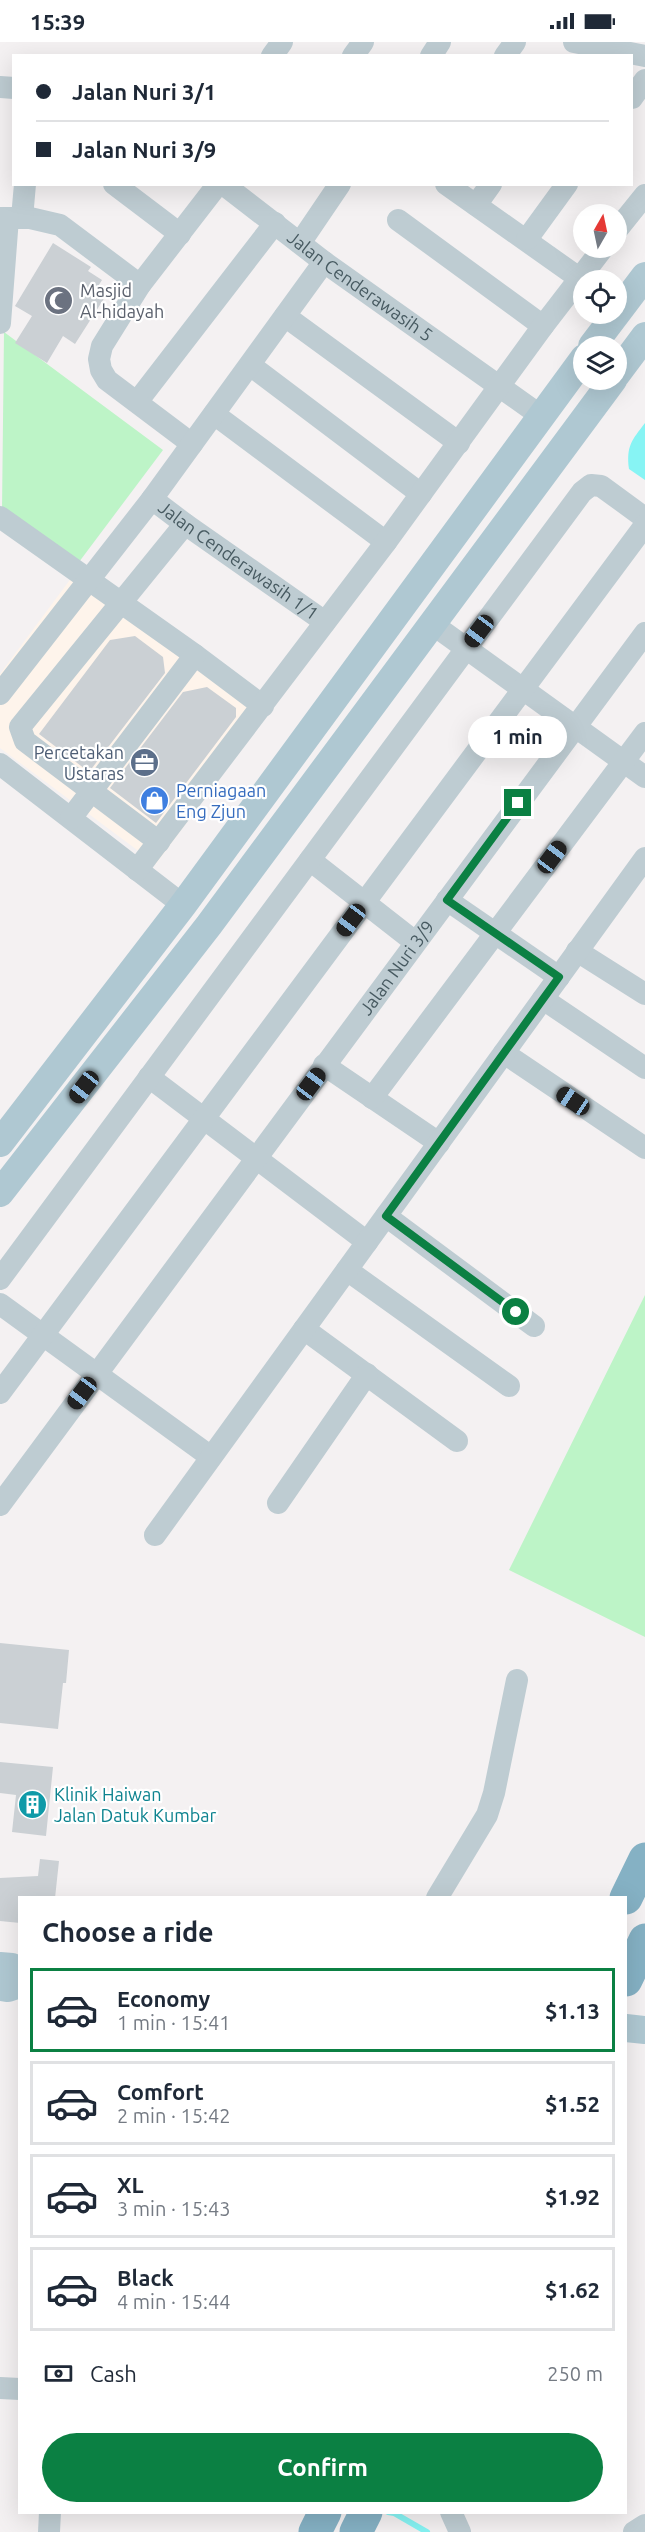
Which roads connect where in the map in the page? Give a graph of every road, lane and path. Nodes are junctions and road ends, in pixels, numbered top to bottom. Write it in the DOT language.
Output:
graph roads {
  1 [pos="585,47"];
  2 [pos="632,54"];
  3 [pos="645,80"];
  4 [pos="633,97"];
  5 [pos="24,186"];
  6 [pos="117,186"];
  7 [pos="218,186"];
  8 [pos="227,186"];
  9 [pos="339,186"];
  10 [pos="449,186"];
  11 [pos="490,186"];
  12 [pos="566,186"];
  13 [pos="252,193"];
  14 [pos="645,195"];
  15 [pos="476,205"];
  16 [pos="627,217"];
  17 [pos="10,218"];
  18 [pos="398,220"];
  19 [pos="275,223"];
  20 [pos="180,234"];
  21 [pos="527,239"];
  22 [pos="300,243"];
  23 [pos="595,258"];
  24 [pos="324,262"];
  25 [pos="585,270"];
  26 [pos="573,274"];
  27 [pos="645,276"];
  28 [pos="140,285"];
  29 [pos="573,286"];
  30 [pos="285,316"];
  31 [pos="0,323"];
  32 [pos="543,326"];
  33 [pos="600,336"];
  34 [pos="645,336"];
  35 [pos="627,360"];
  36 [pos="250,365"];
  37 [pos="573,373"];
  38 [pos="498,387"];
  39 [pos="606,390"];
  40 [pos="137,402"];
  41 [pos="214,414"];
  42 [pos="541,416"];
  43 [pos="459,443"];
  44 [pos="192,444"];
  45 [pos="421,494"];
  46 [pos="152,499"];
  47 [pos="0,517"];
  48 [pos="645,518"];
  49 [pos="185,524"];
  50 [pos="645,525"];
  51 [pos="386,543"];
  52 [pos="89,580"];
  53 [pos="121,602"];
  54 [pos="325,622"];
  55 [pos="431,623"];
  56 [pos="645,633"];
  57 [pos="466,648"];
  58 [pos="195,655"];
  59 [pos="523,689"];
  60 [pos="1,693"];
  61 [pos="263,706"];
  62 [pos="29,714"];
  63 [pos="575,726"];
  64 [pos="645,732"];
  65 [pos="623,761"];
  66 [pos="0,764"];
  67 [pos="645,777"];
  68 [pos="93,790"];
  69 [pos="71,819"];
  70 [pos="159,842"];
  71 [pos="645,858"];
  72 [pos="310,860"];
  73 [pos="137,870"];
  74 [pos="447,900"];
  75 [pos="364,902"];
  76 [pos="183,905"];
  77 [pos="495,933"];
  78 [pos="415,942"];
  79 [pos="578,951"];
  80 [pos="559,977"];
  81 [pos="645,994"];
  82 [pos="543,999"];
  83 [pos="504,1053"];
  84 [pos="324,1065"];
  85 [pos="645,1068"];
  86 [pos="149,1077"];
  87 [pos="372,1098"];
  88 [pos="204,1119"];
  89 [pos="0,1143"];
  90 [pos="439,1143"];
  91 [pos="645,1148"];
  92 [pos="256,1158"];
  93 [pos="0,1193"];
  94 [pos="386,1216"];
  95 [pos="367,1242"];
  96 [pos="347,1270"];
  97 [pos="0,1279"];
  98 [pos="0,1304"];
  99 [pos="534,1326"];
  100 [pos="304,1329"];
  101 [pos="43,1335"];
  102 [pos="96,1374"];
  103 [pos="367,1374"];
  104 [pos="509,1386"];
  105 [pos="0,1393"];
  106 [pos="457,1441"];
  107 [pos="211,1457"];
  108 [pos="278,1503"];
  109 [pos="0,1504"];
  110 [pos="155,1535"];
  111 [pos="517,1680"];
  112 [pos="645,1859"];
  113 [pos="438,1896"];
  114 [pos="627,1896"];
  115 [pos="645,1941"];
  116 [pos="627,1978"];
  117 [pos="0,2388"];
  118 [pos="18,2389"];
  119 [pos="50,2514"];
  120 [pos="324,2514"];
  121 [pos="365,2514"];
  122 [pos="452,2514"];
  123 [pos="645,2525"];
  124 [pos="49,2532"];
  125 [pos="315,2532"];
  126 [pos="356,2532"];
  127 [pos="460,2532"];
  128 [pos="634,2532"];
  1 -- 2 [label="street"];
  3 -- 4 [label="street"];
  5 -- 17 [label="street"];
  6 -- 20 [label="street"];
  7 -- 20 [label="street"];
  8 -- 13 [label="street, Jalan Cenderawasih 5"];
  9 -- 22 [label="street"];
  10 -- 15 [label="street"];
  11 -- 15 [label="street"];
  12 -- 21 [label="street"];
  13 -- 19 [label="street, Jalan Cenderawasih 5"];
  14 -- 16 [label="street"];
  15 -- 21 [label="street"];
  17 -- 28 [label="street"];
  17 -- 31 [label="street"];
  18 -- 32 [label="street"];
  19 -- 22 [label="street, Jalan Cenderawasih 5"];
  19 -- 40 [label="street"];
  20 -- 28 [label="street"];
  21 -- 26 [label="street"];
  22 -- 24 [label="street, Jalan Cenderawasih 5"];
  23 -- 25 [label="street"];
  24 -- 30 [label="street"];
  24 -- 38 [label="street, Jalan Cenderawasih 5"];
  27 -- 33 [label="main road"];
  28 -- 40 [label="street"];
  29 -- 32 [label="street"];
  30 -- 36 [label="street"];
  30 -- 43 [label="street"];
  32 -- 38 [label="street"];
  34 -- 35 [label="main road"];
  36 -- 41 [label="street"];
  36 -- 45 [label="street"];
  37 -- 42 [label="main road"];
  38 -- 42 [label="street, Jalan Cenderawasih 5"];
  38 -- 43 [label="street"];
  39 -- 55 [label="main road"];
  40 -- 44 [label="street"];
  41 -- 44 [label="street"];
  41 -- 51 [label="street"];
  42 -- 76 [label="main road"];
  43 -- 45 [label="street"];
  44 -- 46 [label="street"];
  45 -- 51 [label="street"];
  46 -- 49 [label="street, Jalan Cenderawasih 1/1"];
  46 -- 52 [label="street"];
  47 -- 52 [label="street"];
  48 -- 57 [label="street"];
  49 -- 53 [label="street"];
  49 -- 54 [label="street, Jalan Cenderawasih 1/1"];
  50 -- 59 [label="street"];
  51 -- 54 [label="street"];
  52 -- 53 [label="street"];
  52 -- 60 [label="street"];
  53 -- 58 [label="street"];
  53 -- 62 [label="street"];
  54 -- 61 [label="street"];
  55 -- 57 [label="street"];
  55 -- 93 [label="main road"];
  56 -- 63 [label="street, Jalan Nuri 3/9"];
  57 -- 59 [label="street"];
  57 -- 72 [label="street"];
  58 -- 61 [label="street"];
  58 -- 68 [label="street"];
  59 -- 63 [label="street"];
  59 -- 75 [label="street"];
  60 -- 62 [label="street"];
  61 -- 70 [label="street"];
  62 -- 68 [label="street"];
  63 -- 65 [label="street"];
  63 -- 74 [label="street, Jalan Nuri 3/9"];
  64 -- 65 [label="street"];
  65 -- 67 [label="street"];
  65 -- 77 [label="street"];
  66 -- 69 [label="street"];
  68 -- 69 [label="street"];
  68 -- 70 [label="street"];
  69 -- 73 [label="street"];
  70 -- 73 [label="street"];
  71 -- 79 [label="street"];
  72 -- 75 [label="street"];
  72 -- 86 [label="street"];
  73 -- 76 [label="street"];
  74 -- 77 [label="street"];
  74 -- 78 [label="street, Jalan Nuri 3/9"];
  75 -- 78 [label="street"];
  75 -- 88 [label="street"];
  76 -- 89 [label="main road"];
  77 -- 80 [label="street"];
  77 -- 87 [label="street"];
  78 -- 84 [label="street, Jalan Nuri 3/9"];
  79 -- 80 [label="street"];
  79 -- 81 [label="street"];
  80 -- 82 [label="street"];
  82 -- 83 [label="street"];
  82 -- 85 [label="street"];
  83 -- 90 [label="street"];
  83 -- 91 [label="street"];
  84 -- 87 [label="street"];
  84 -- 92 [label="street, Jalan Nuri 3/9"];
  86 -- 88 [label="street"];
  86 -- 97 [label="street"];
  87 -- 90 [label="street"];
  88 -- 92 [label="street"];
  88 -- 101 [label="street"];
  90 -- 94 [label="street"];
  92 -- 95 [label="street"];
  92 -- 102 [label="street, Jalan Nuri 3/9"];
  94 -- 95 [label="street"];
  94 -- 99 [label="street"];
  95 -- 96 [label="street"];
  96 -- 100 [label="street"];
  96 -- 104 [label="street"];
  98 -- 101 [label="street"];
  100 -- 103 [label="street"];
  100 -- 107 [label="street"];
  101 -- 102 [label="street"];
  101 -- 105 [label="street"];
  102 -- 107 [label="street"];
  102 -- 109 [label="street, Jalan Nuri 3/9"];
  103 -- 106 [label="street"];
  103 -- 108 [label="street"];
  107 -- 110 [label="street"];
  111 -- 113 [label="street"];
  112 -- 114 [label="highway"];
  115 -- 116 [label="highway"];
  117 -- 118 [label="street"];
  119 -- 124 [label="street"];
  120 -- 125 [label="highway"];
  121 -- 126 [label="highway"];
  122 -- 127 [label="street"];
  123 -- 128 [label="street"];
}
